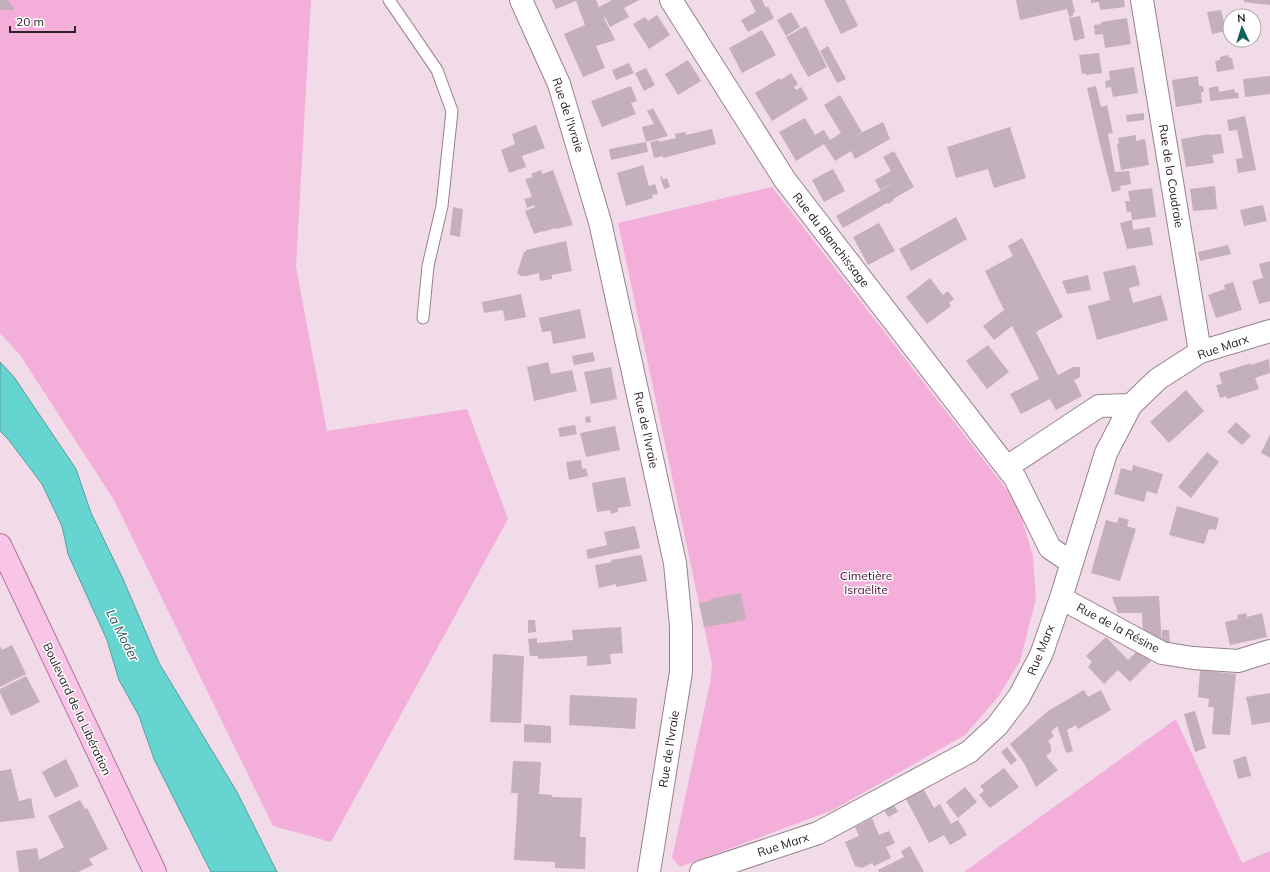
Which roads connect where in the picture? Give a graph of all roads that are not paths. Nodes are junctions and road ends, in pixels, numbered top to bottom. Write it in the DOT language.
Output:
graph roads {
  1 [pos="389,0"];
  2 [pos="521,0"];
  3 [pos="671,0"];
  4 [pos="1142,0"];
  5 [pos="423,318"];
  6 [pos="1270,331"];
  7 [pos="1200,352"];
  8 [pos="1131,405"];
  9 [pos="1007,467"];
  10 [pos="0,545"];
  11 [pos="1072,563"];
  12 [pos="1061,598"];
  13 [pos="1270,651"];
  14 [pos="151,871"];
  15 [pos="648,872"];
  16 [pos="701,872"];
  1 -- 5 [label="lane"];
  2 -- 15 [label="street, Rue de l'Ivraie"];
  3 -- 9 [label="street, Rue du Blanchissage"];
  4 -- 7 [label="street, Rue de la Coudraie"];
  6 -- 7 [label="street, Rue Marx"];
  7 -- 8 [label="street, Rue Marx"];
  8 -- 9 [label="street"];
  8 -- 11 [label="street, Rue Marx"];
  9 -- 11 [label="street, Rue du Blanchissage"];
  10 -- 14 [label="main road, Boulevard de la Libération"];
  11 -- 12 [label="street, Rue Marx"];
  12 -- 13 [label="street, Rue de la Résine"];
  12 -- 16 [label="street, Rue Marx"];
}
